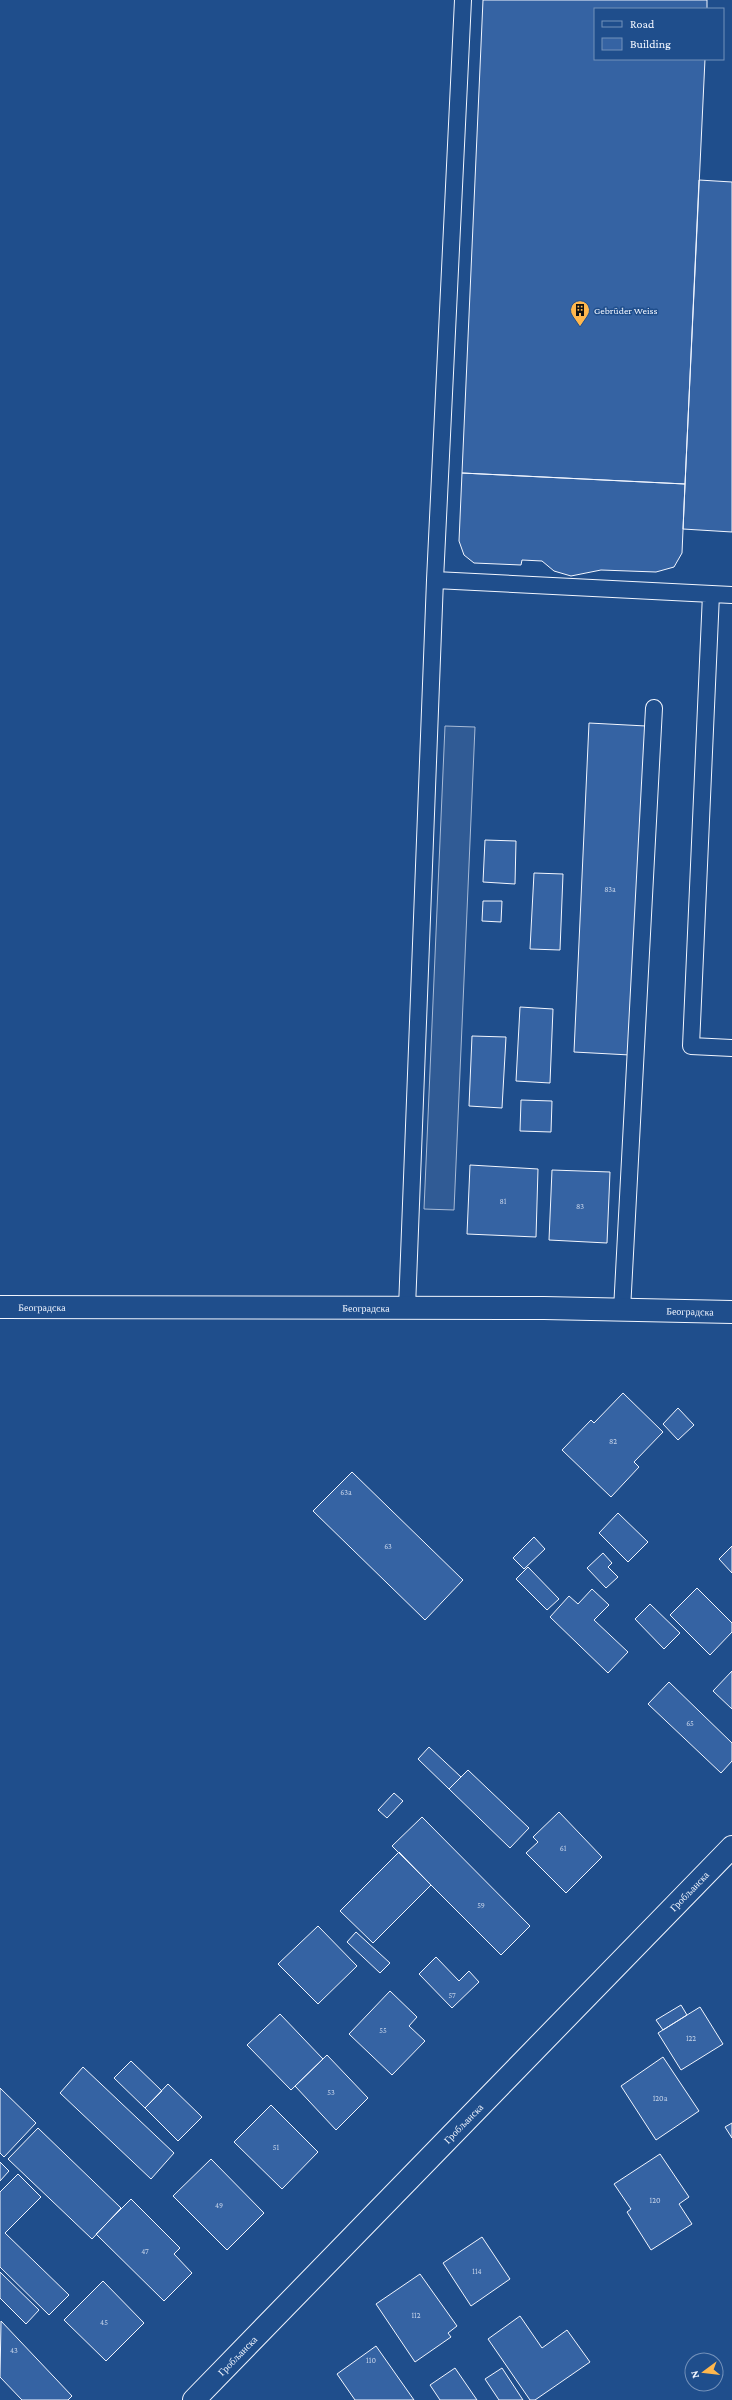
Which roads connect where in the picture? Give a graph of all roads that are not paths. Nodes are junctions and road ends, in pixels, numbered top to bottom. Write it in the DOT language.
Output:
graph roads {
  1 [pos="463,0"];
  2 [pos="435,580"];
  3 [pos="711,594"];
  4 [pos="732,595"];
  5 [pos="654,708"];
  6 [pos="732,1048"];
  7 [pos="0,1307"];
  8 [pos="407,1308"];
  9 [pos="622,1310"];
  10 [pos="732,1312"];
  11 [pos="732,1847"];
  12 [pos="194,2400"];
  1 -- 2 [label="lane"];
  2 -- 3 [label="lane"];
  2 -- 8 [label="lane"];
  3 -- 4 [label="lane"];
  3 -- 6 [label="lane"];
  5 -- 9 [label="lane"];
  7 -- 8 [label="street, Београдска"];
  8 -- 9 [label="street, Београдска"];
  9 -- 10 [label="street, Београдска"];
  11 -- 12 [label="street, Гробљанска"];
}
